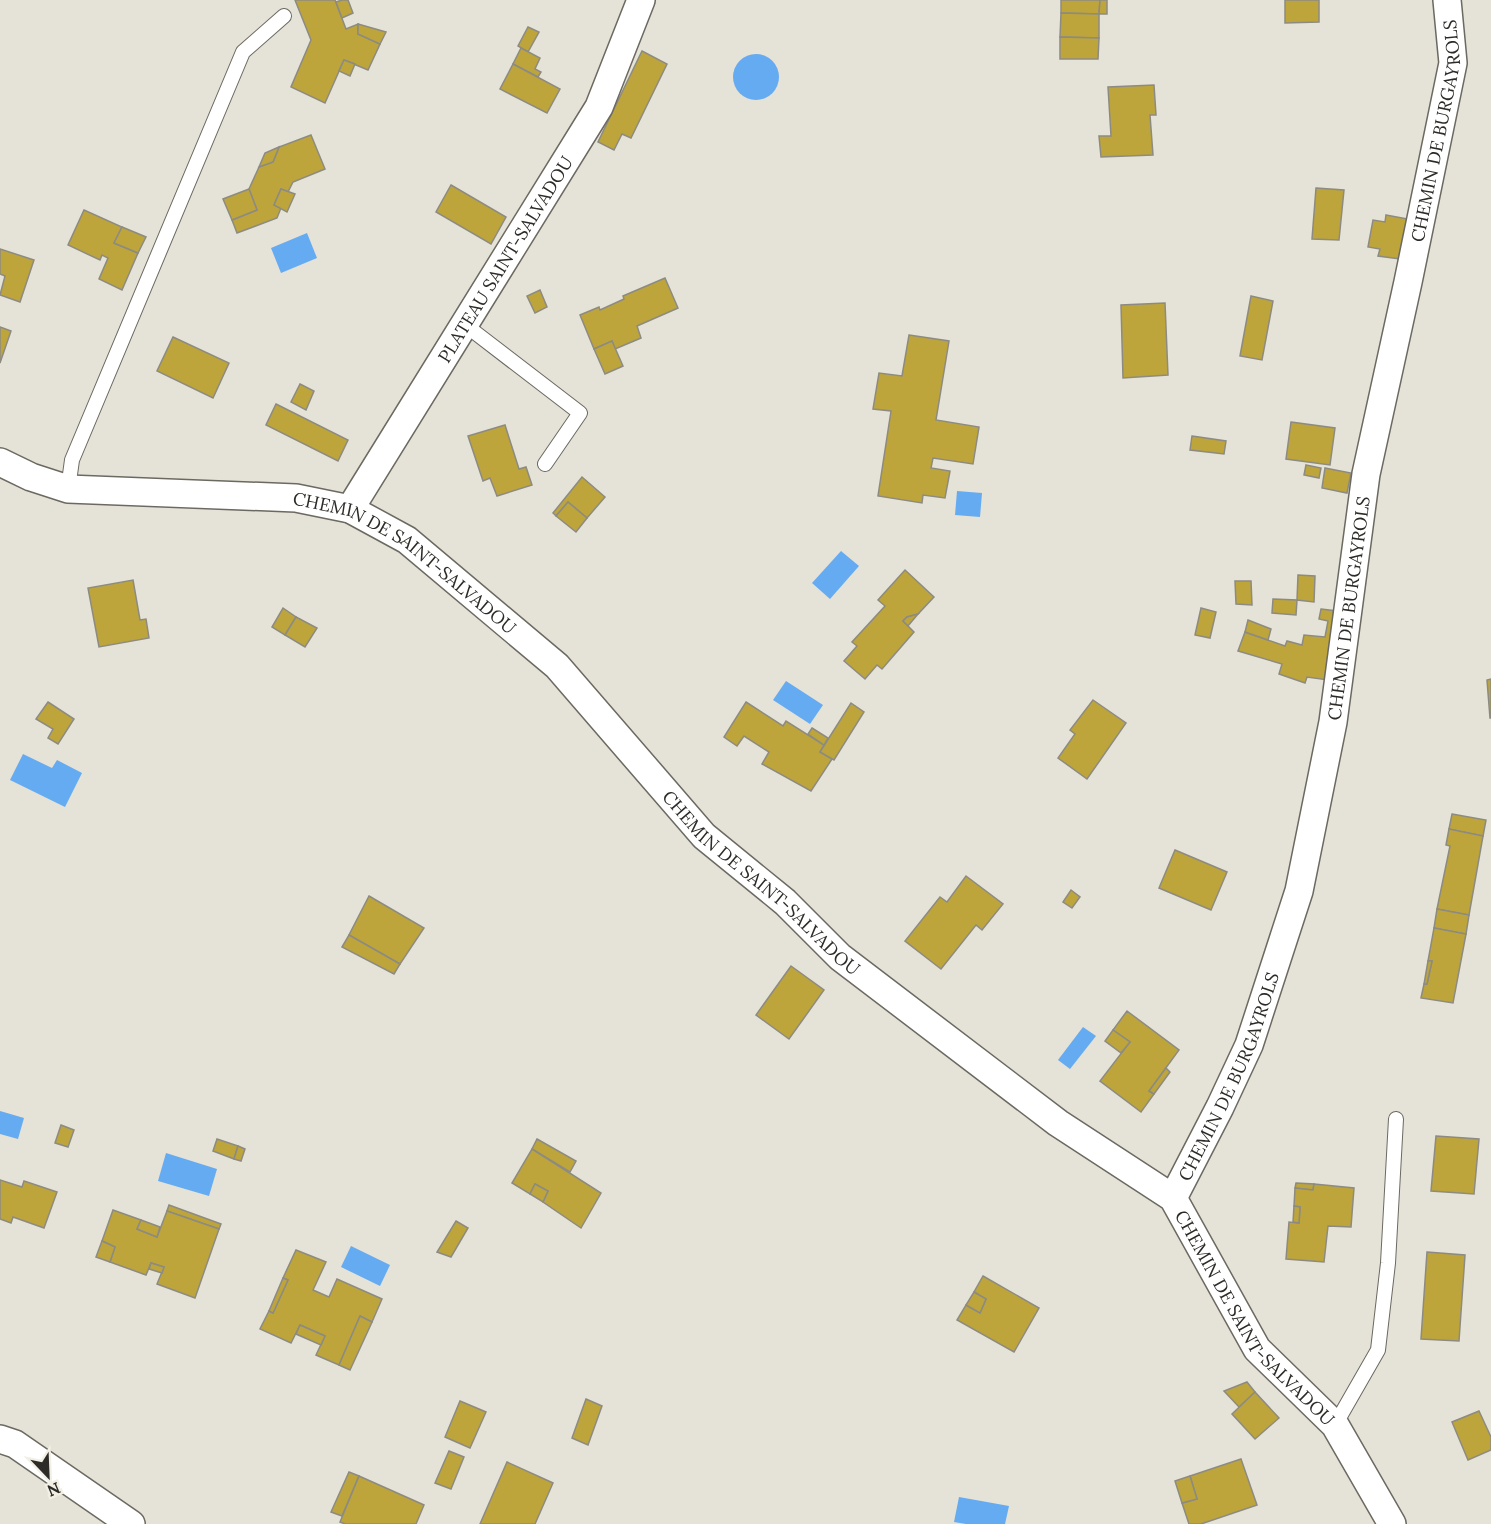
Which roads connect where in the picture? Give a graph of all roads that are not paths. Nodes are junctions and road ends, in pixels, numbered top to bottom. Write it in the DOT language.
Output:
graph roads {
  1 [pos="641,0"];
  2 [pos="1447,0"];
  3 [pos="284,16"];
  4 [pos="464,324"];
  5 [pos="0,462"];
  6 [pos="545,464"];
  7 [pos="68,489"];
  8 [pos="350,509"];
  9 [pos="1396,1119"];
  10 [pos="1173,1198"];
  11 [pos="1335,1425"];
  12 [pos="0,1439"];
  13 [pos="131,1524"];
  14 [pos="1392,1524"];
  1 -- 4 [label="street, PLATEAU SAINT-SALVADOU"];
  2 -- 10 [label="street, CHEMIN DE BURGAYROLS"];
  3 -- 7 [label="lane"];
  4 -- 6 [label="lane"];
  4 -- 8 [label="street, PLATEAU SAINT-SALVADOU"];
  5 -- 7 [label="street, CHEMIN DE SAINT-SALVADOU"];
  7 -- 8 [label="street, CHEMIN DE SAINT-SALVADOU"];
  8 -- 10 [label="street, CHEMIN DE SAINT-SALVADOU"];
  9 -- 11 [label="lane"];
  10 -- 11 [label="street, CHEMIN DE SAINT-SALVADOU"];
  11 -- 14 [label="street, CHEMIN DE SAINT-SALVADOU"];
  12 -- 13 [label="street"];
}
